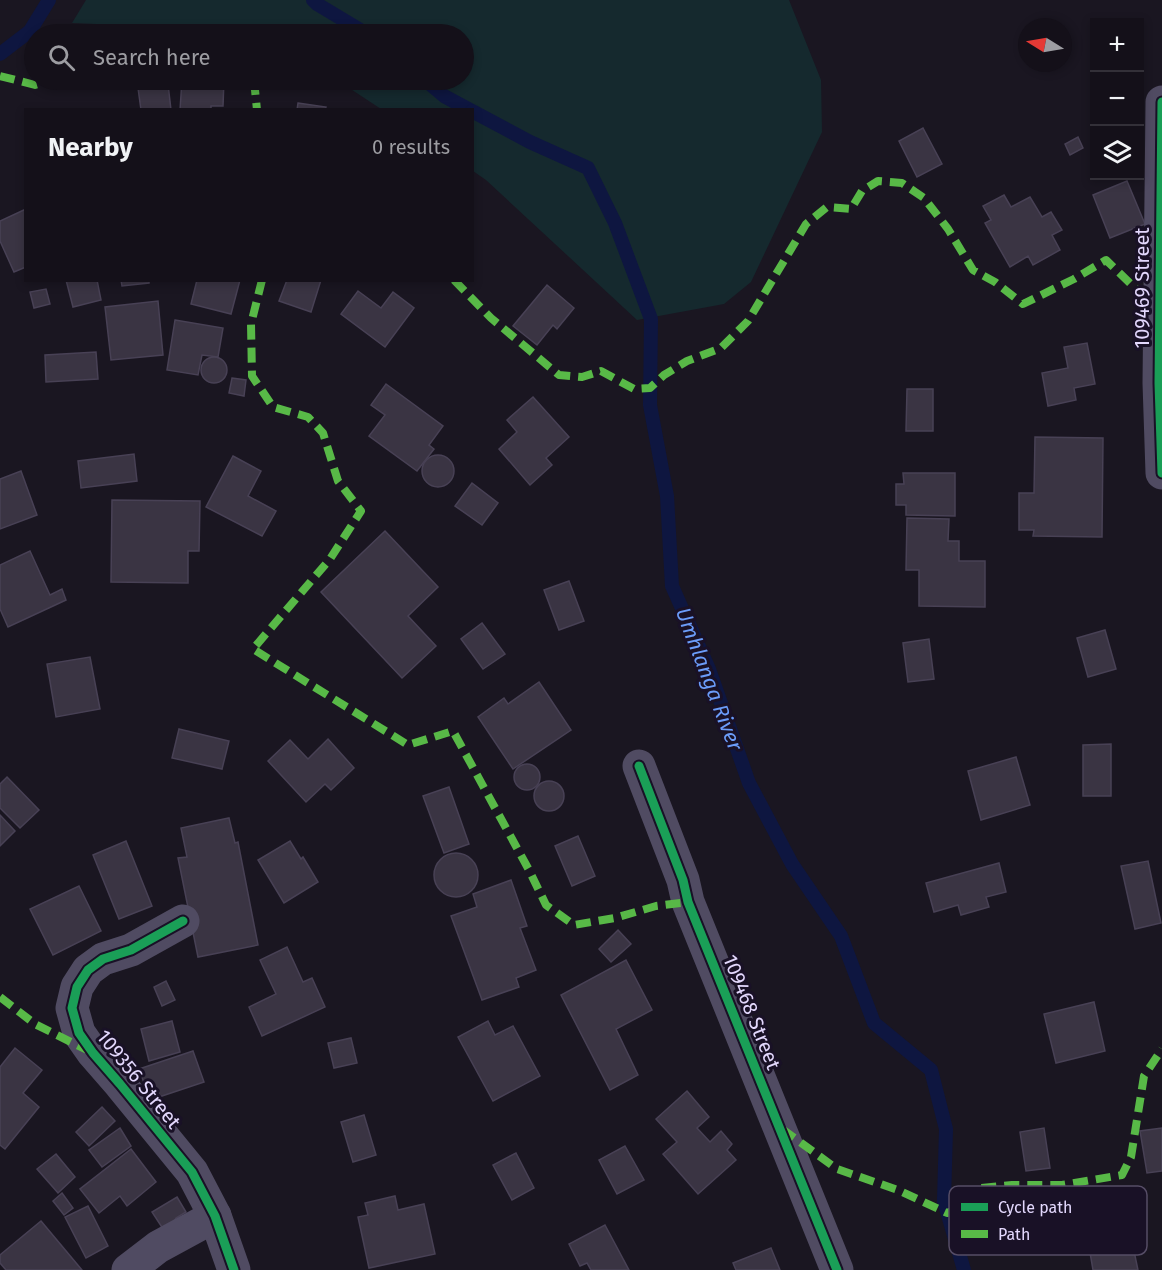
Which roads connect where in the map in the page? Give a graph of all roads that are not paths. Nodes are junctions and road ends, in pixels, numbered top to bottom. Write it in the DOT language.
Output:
graph roads {
  1 [pos="1162,102"];
  2 [pos="1162,473"];
  3 [pos="639,766"];
  4 [pos="183,921"];
  5 [pos="215,1215"];
  6 [pos="128,1270"];
  7 [pos="234,1270"];
  8 [pos="837,1270"];
  1 -- 2 [label="street, 109469 Street"];
  3 -- 8 [label="street, 109468 Street"];
  4 -- 5 [label="street, 109356 Street"];
  5 -- 6 [label="street"];
  5 -- 7 [label="street, 109356 Street"];
}
